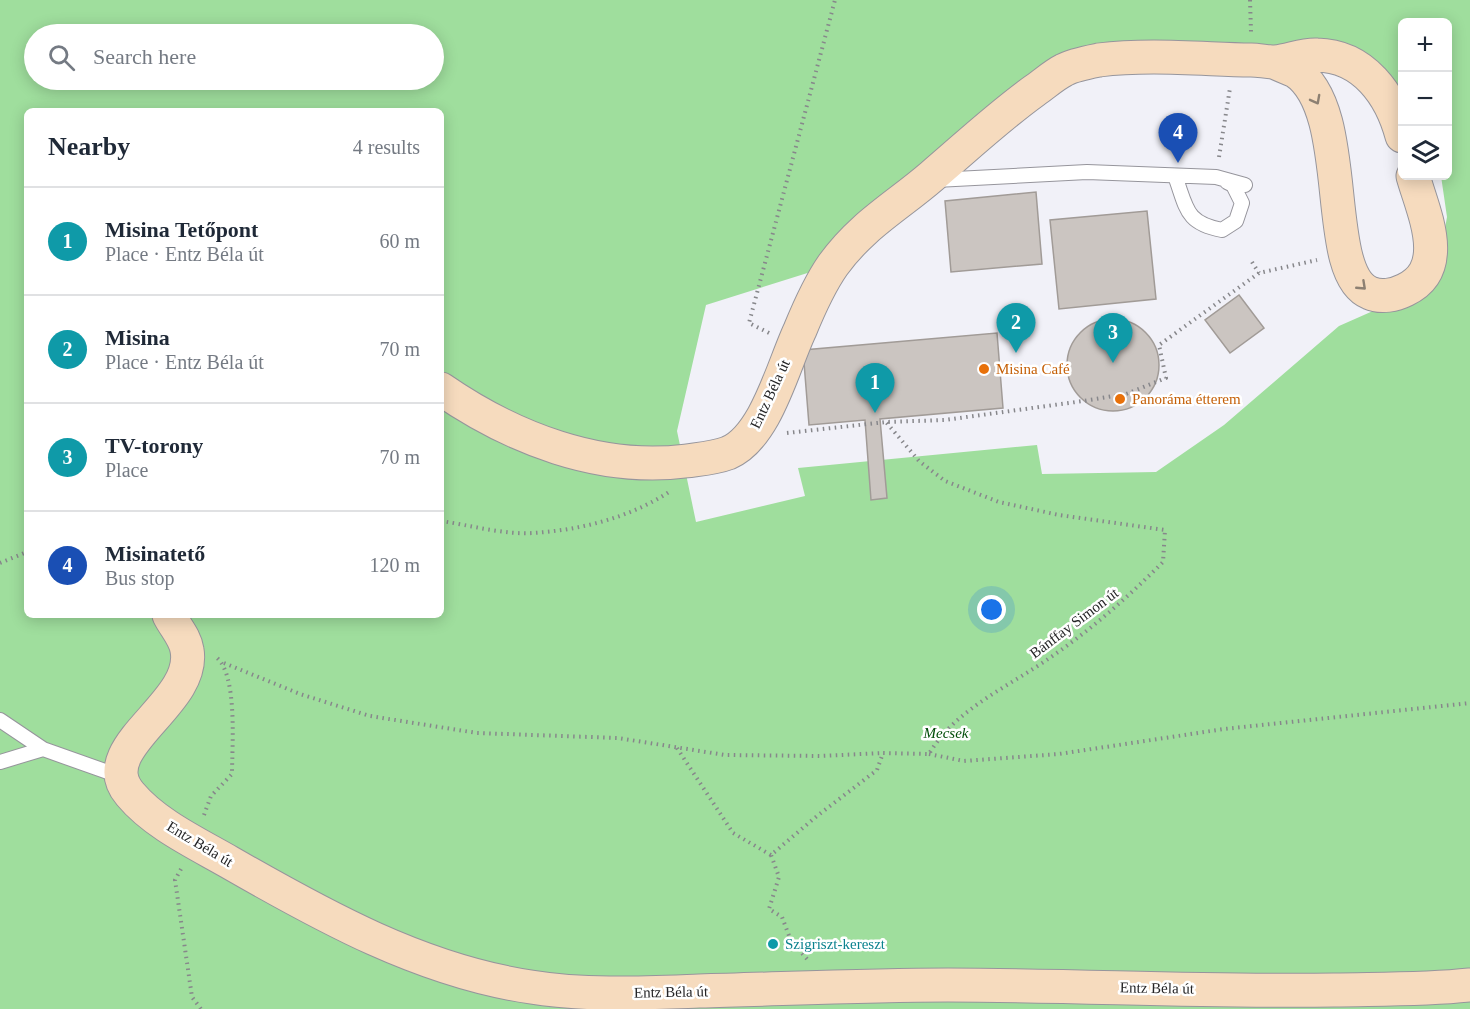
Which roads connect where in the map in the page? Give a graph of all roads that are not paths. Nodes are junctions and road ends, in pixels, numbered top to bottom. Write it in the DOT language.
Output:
graph roads {
  1 [pos="1274,62"];
  2 [pos="1398,126"];
  3 [pos="1175,176"];
  4 [pos="1216,177"];
  5 [pos="928,180"];
  6 [pos="1414,180"];
  7 [pos="1245,185"];
  8 [pos="444,391"];
  9 [pos="171,618"];
  10 [pos="0,720"];
  11 [pos="43,749"];
  12 [pos="0,762"];
  13 [pos="119,776"];
  14 [pos="1470,986"];
  1 -- 2 [label="street, Entz Béla út"];
  1 -- 5 [label="street, Entz Béla út"];
  1 -- 6 [label="street, one-way"];
  3 -- 4 [label="lane"];
  3 -- 4 [label="lane"];
  3 -- 5 [label="lane"];
  4 -- 7 [label="lane"];
  5 -- 8 [label="street, Entz Béla út"];
  9 -- 13 [label="street"];
  10 -- 11 [label="lane"];
  11 -- 12 [label="lane"];
  11 -- 13 [label="lane"];
  13 -- 14 [label="street, Entz Béla út"];
}
